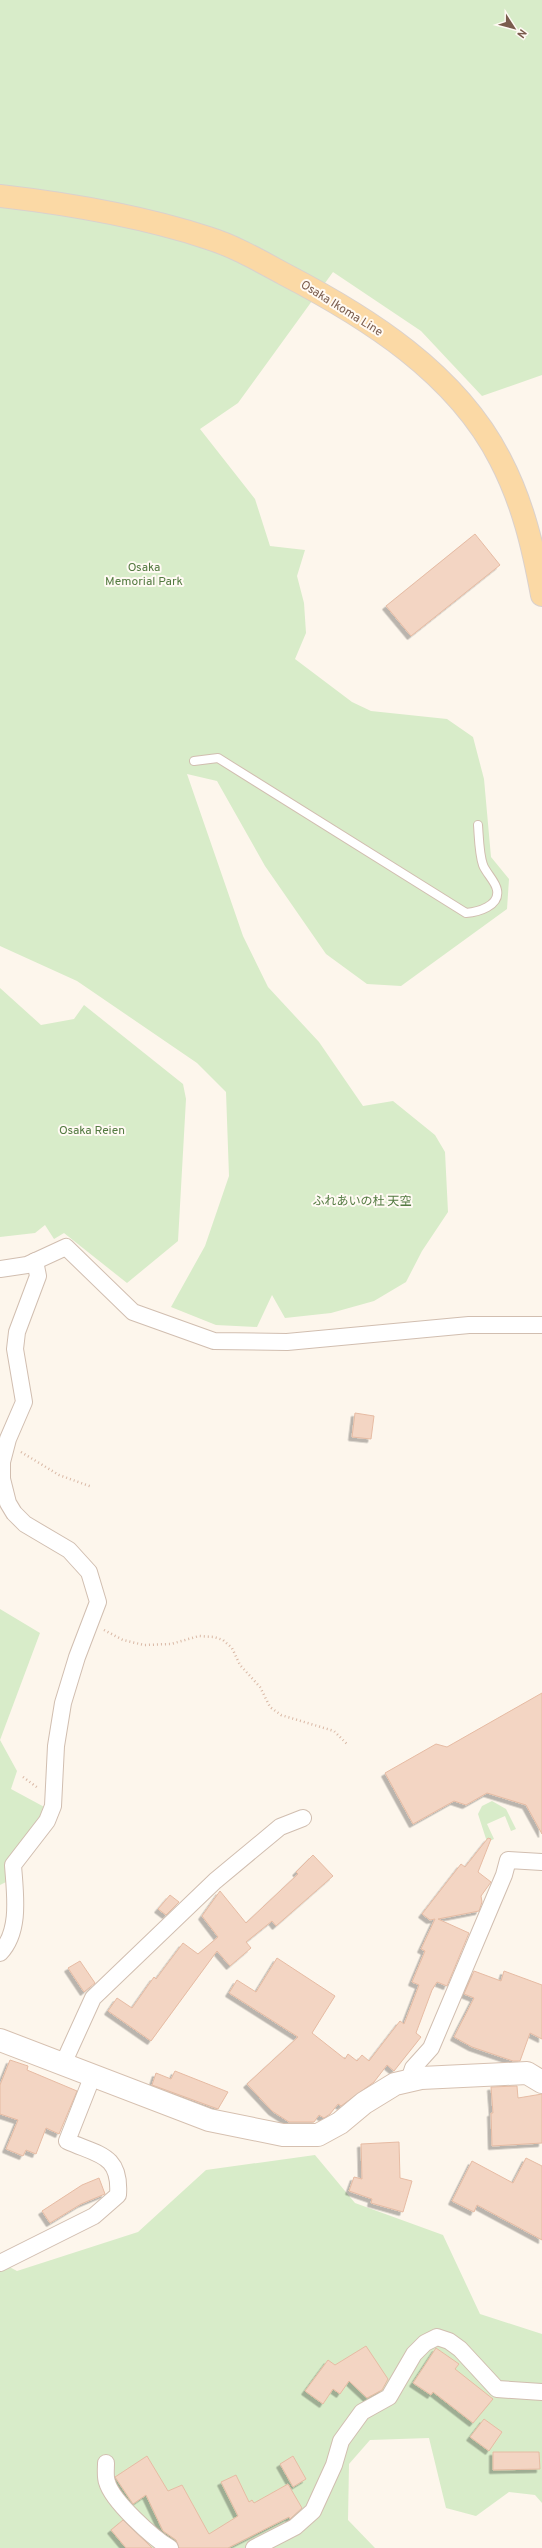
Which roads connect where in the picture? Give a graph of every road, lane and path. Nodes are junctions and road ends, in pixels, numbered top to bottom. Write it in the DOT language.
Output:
graph roads {
  1 [pos="0,196"];
  2 [pos="536,534"];
  3 [pos="542,595"];
  4 [pos="194,761"];
  5 [pos="478,825"];
  6 [pos="35,1262"];
  7 [pos="0,1269"];
  8 [pos="542,1326"];
  9 [pos="8,1439"];
  10 [pos="92,1487"];
  11 [pos="92,1621"];
  12 [pos="347,1744"];
  13 [pos="303,1818"];
  14 [pos="542,1862"];
  15 [pos="0,1953"];
  16 [pos="0,2040"];
  17 [pos="63,2064"];
  18 [pos="92,2075"];
  19 [pos="409,2080"];
  20 [pos="542,2082"];
  21 [pos="0,2264"];
  22 [pos="542,2392"];
  23 [pos="106,2463"];
  24 [pos="170,2548"];
  25 [pos="254,2548"];
  1 -- 2 [label="main road, Osaka Ikoma Line"];
  2 -- 3 [label="main road, Osaka Ikoma Line"];
  4 -- 5 [label="lane"];
  6 -- 7 [label="street"];
  6 -- 8 [label="street"];
  6 -- 9 [label="street"];
  9 -- 10 [label="path"];
  9 -- 11 [label="street"];
  11 -- 12 [label="path"];
  11 -- 15 [label="street"];
  13 -- 17 [label="street"];
  14 -- 19 [label="street"];
  16 -- 17 [label="street"];
  17 -- 18 [label="street"];
  18 -- 19 [label="street"];
  18 -- 21 [label="street"];
  19 -- 20 [label="street"];
  22 -- 25 [label="street"];
  23 -- 24 [label="street"];
}
